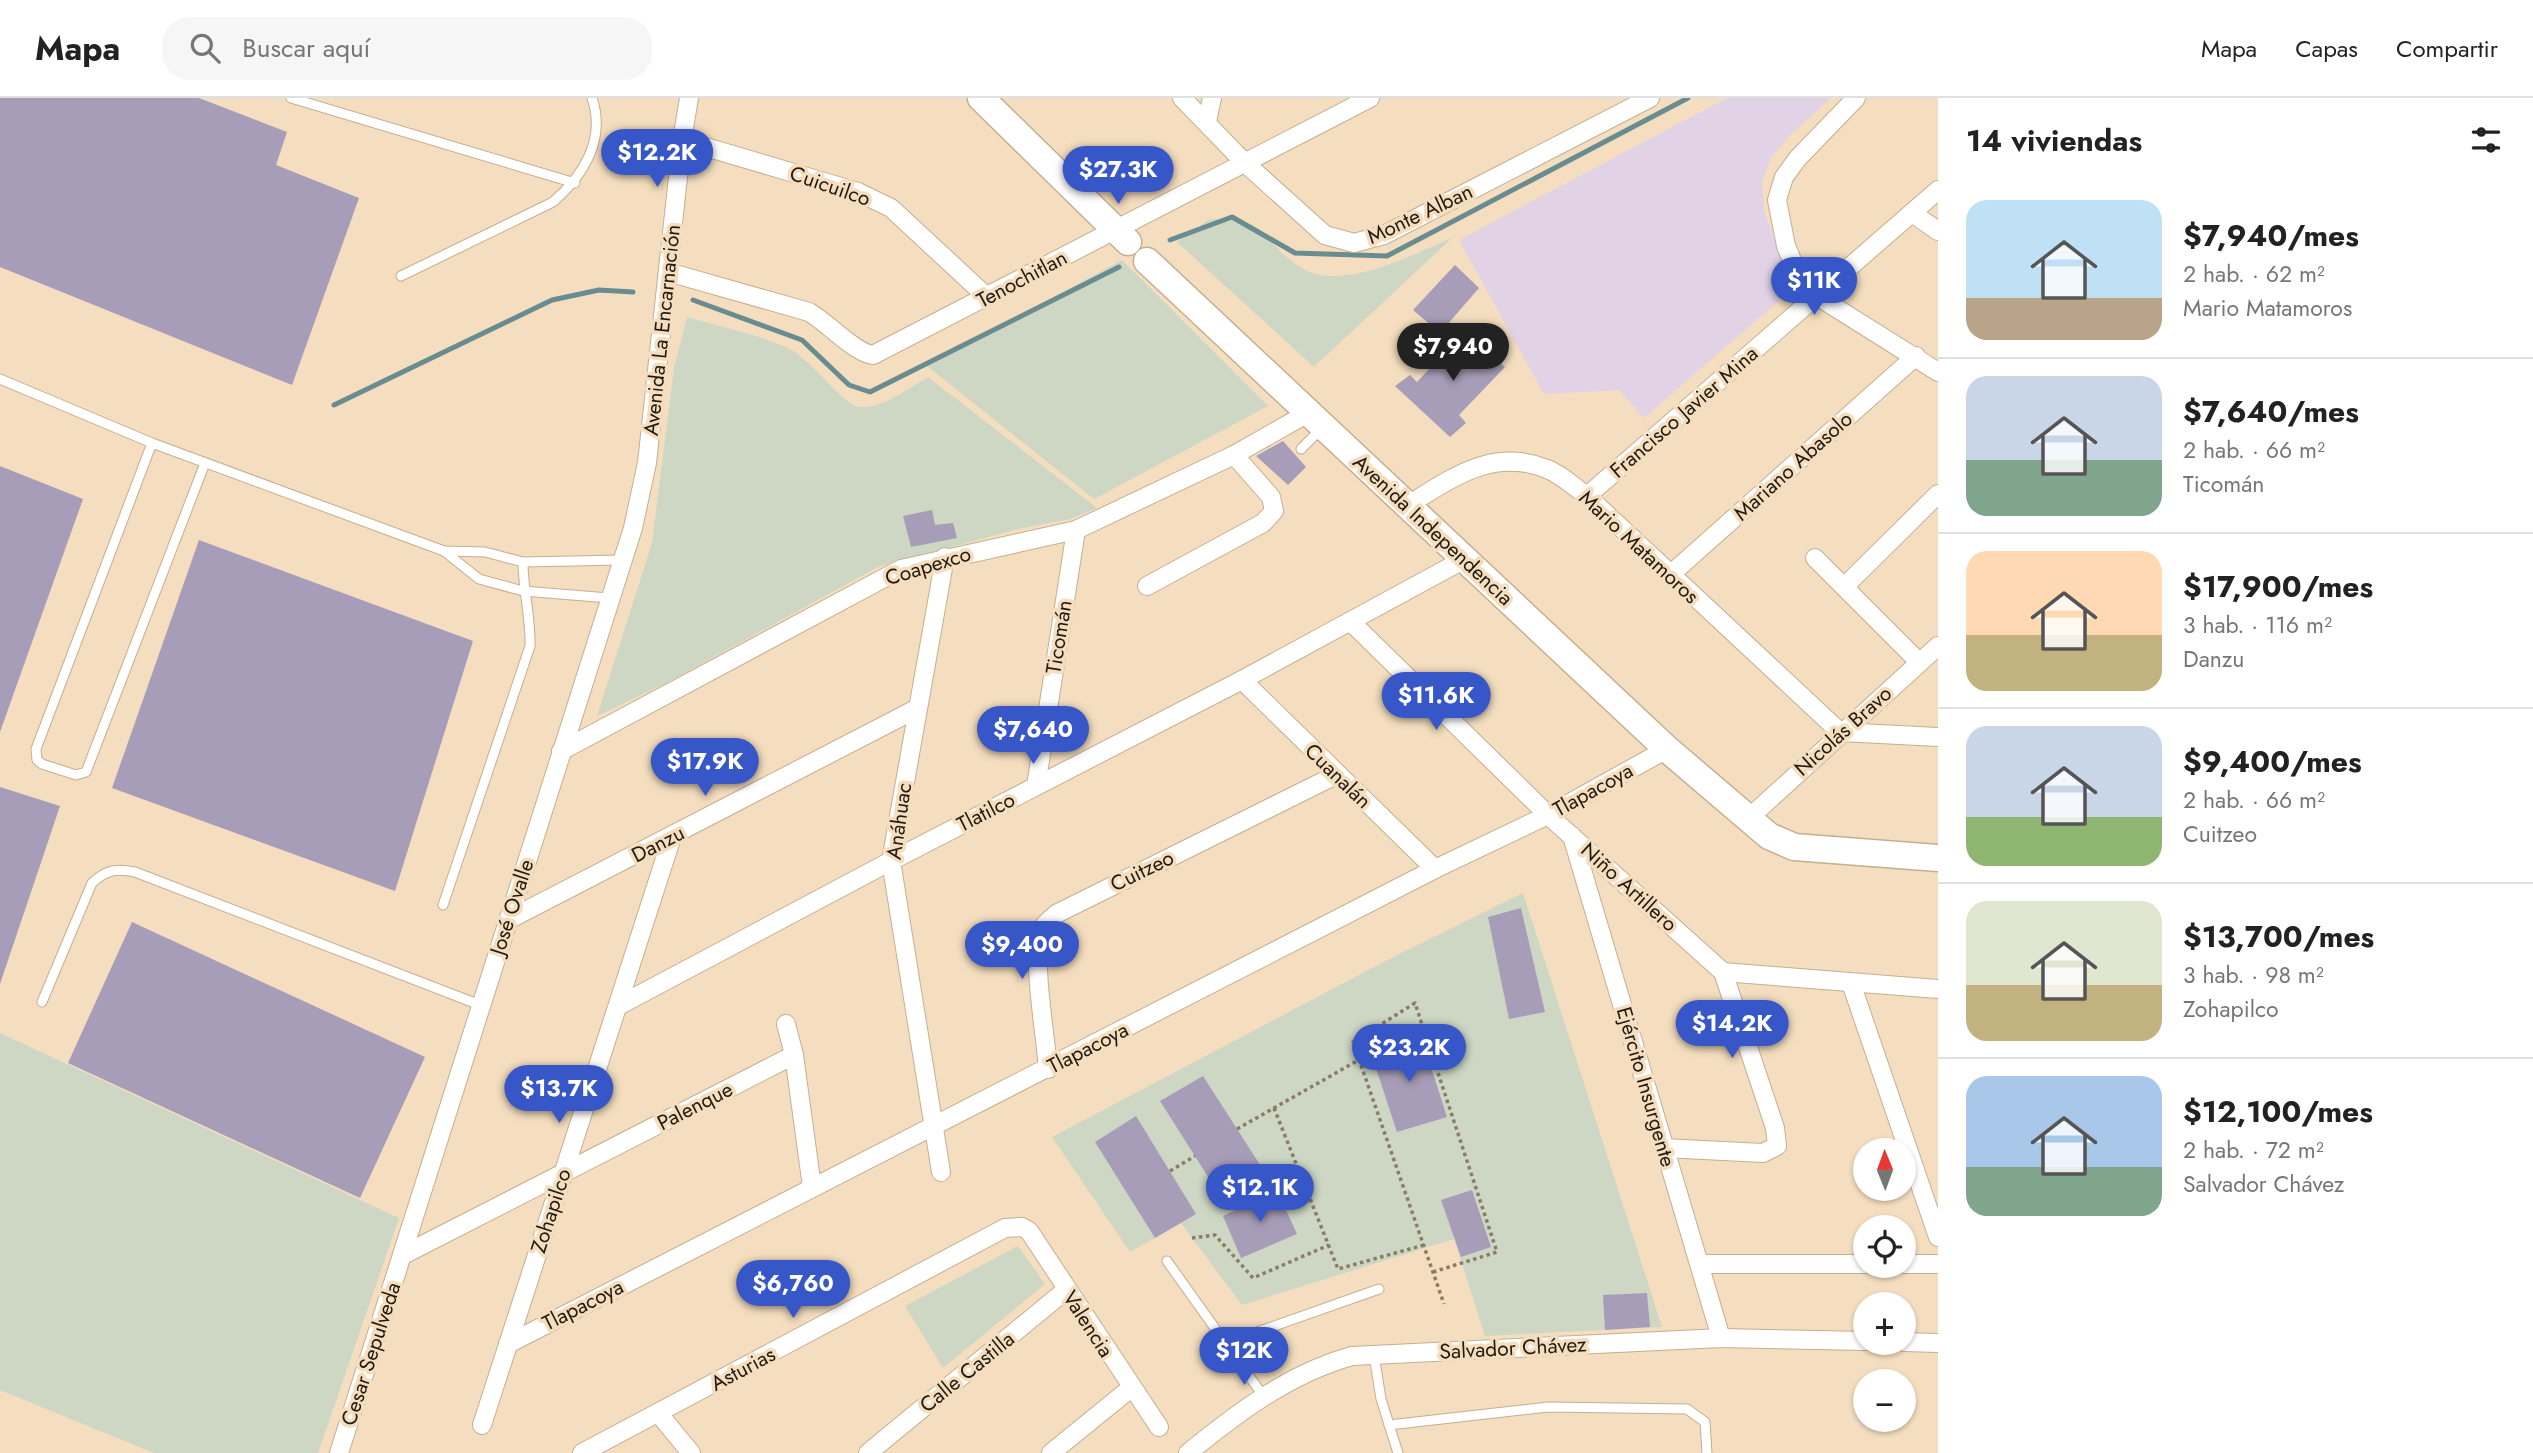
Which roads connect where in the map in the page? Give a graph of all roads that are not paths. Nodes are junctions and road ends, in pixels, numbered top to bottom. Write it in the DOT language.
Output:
graph roads {
  1 [pos="291,98"];
  2 [pos="592,98"];
  3 [pos="690,98"];
  4 [pos="981,98"];
  5 [pos="1182,98"];
  6 [pos="1212,98"];
  7 [pos="1370,98"];
  8 [pos="1650,98"];
  9 [pos="1856,98"];
  10 [pos="1341,106"];
  11 [pos="1207,122"];
  12 [pos="682,140"];
  13 [pos="1245,163"];
  14 [pos="575,183"];
  15 [pos="1938,190"];
  16 [pos="1912,213"];
  17 [pos="1938,232"];
  18 [pos="1121,236"];
  19 [pos="1147,261"];
  20 [pos="401,276"];
  21 [pos="668,278"];
  22 [pos="1817,296"];
  23 [pos="987,297"];
  24 [pos="1916,356"];
  25 [pos="1938,372"];
  26 [pos="0,379"];
  27 [pos="1316,420"];
  28 [pos="152,443"];
  29 [pos="1301,449"];
  30 [pos="1234,455"];
  31 [pos="205,463"];
  32 [pos="1938,494"];
  33 [pos="1587,496"];
  34 [pos="1408,505"];
  35 [pos="1076,530"];
  36 [pos="444,551"];
  37 [pos="945,557"];
  38 [pos="1815,558"];
  39 [pos="622,560"];
  40 [pos="1463,560"];
  41 [pos="523,562"];
  42 [pos="1670,575"];
  43 [pos="1147,586"];
  44 [pos="1845,586"];
  45 [pos="523,592"];
  46 [pos="609,598"];
  47 [pos="1351,622"];
  48 [pos="1938,646"];
  49 [pos="1919,662"];
  50 [pos="1242,680"];
  51 [pos="918,708"];
  52 [pos="1840,732"];
  53 [pos="1938,737"];
  54 [pos="1667,749"];
  55 [pos="561,751"];
  56 [pos="1336,775"];
  57 [pos="1036,786"];
  58 [pos="1548,814"];
  59 [pos="1749,818"];
  60 [pos="1572,836"];
  61 [pos="672,837"];
  62 [pos="1938,858"];
  63 [pos="891,861"];
  64 [pos="1435,869"];
  65 [pos="443,905"];
  66 [pos="508,919"];
  67 [pos="1723,972"];
  68 [pos="1851,983"];
  69 [pos="1938,989"];
  70 [pos="41,1002"];
  71 [pos="480,1005"];
  72 [pos="620,1005"];
  73 [pos="786,1024"];
  74 [pos="794,1055"];
  75 [pos="1048,1069"];
  76 [pos="933,1126"];
  77 [pos="1663,1148"];
  78 [pos="941,1172"];
  79 [pos="562,1175"];
  80 [pos="812,1187"];
  81 [pos="1015,1226"];
  82 [pos="1938,1237"];
  83 [pos="403,1255"];
  84 [pos="1167,1261"];
  85 [pos="1700,1264"];
  86 [pos="1853,1264"];
  87 [pos="1916,1264"];
  88 [pos="1938,1264"];
  89 [pos="1378,1289"];
  90 [pos="1066,1290"];
  91 [pos="1721,1338"];
  92 [pos="1853,1341"];
  93 [pos="1916,1342"];
  94 [pos="1226,1343"];
  95 [pos="1938,1343"];
  96 [pos="508,1344"];
  97 [pos="1374,1355"];
  98 [pos="1131,1388"];
  99 [pos="1265,1397"];
  100 [pos="659,1414"];
  101 [pos="482,1424"];
  102 [pos="1390,1425"];
  103 [pos="1159,1427"];
  104 [pos="339,1453"];
  105 [pos="582,1453"];
  106 [pos="691,1453"];
  107 [pos="867,1453"];
  108 [pos="1051,1453"];
  109 [pos="1188,1453"];
  110 [pos="1398,1453"];
  111 [pos="1707,1453"];
  1 -- 14 [label="lane"];
  2 -- 14 [label="lane"];
  3 -- 12 [label="street, Avenida La Encarnación"];
  4 -- 18 [label="street, Avenida Independencia"];
  5 -- 11 [label="street, Monte Alban"];
  6 -- 11 [label="street"];
  7 -- 10 [label="street, Tenochitlan"];
  8 -- 13 [label="street, Monte Alban"];
  9 -- 22 [label="street"];
  10 -- 13 [label="street, Tenochitlan"];
  11 -- 13 [label="street, Monte Alban"];
  12 -- 21 [label="street, Avenida La Encarnación"];
  12 -- 23 [label="street, Cuicuilco"];
  13 -- 18 [label="street, Tenochitlan"];
  14 -- 20 [label="lane"];
  15 -- 16 [label="street, Francisco Javier Mina"];
  16 -- 17 [label="street"];
  16 -- 22 [label="street, Francisco Javier Mina"];
  18 -- 19 [label="street, Avenida Independencia"];
  18 -- 23 [label="street, Tenochitlan"];
  19 -- 27 [label="street, Avenida Independencia"];
  21 -- 23 [label="street, Tenochitlan"];
  21 -- 39 [label="street, Avenida La Encarnación"];
  22 -- 24 [label="street"];
  22 -- 33 [label="street, Francisco Javier Mina"];
  24 -- 25 [label="street"];
  24 -- 42 [label="street, Mariano Abasolo"];
  26 -- 28 [label="lane"];
  27 -- 29 [label="lane"];
  27 -- 30 [label="street, Coapexco"];
  27 -- 34 [label="street, Avenida Independencia"];
  28 -- 31 [label="lane"];
  28 -- 31 [label="lane"];
  30 -- 35 [label="street, Coapexco"];
  30 -- 43 [label="street"];
  31 -- 36 [label="lane"];
  32 -- 44 [label="street"];
  33 -- 34 [label="street, Mario Matamoros"];
  33 -- 42 [label="street, Mario Matamoros"];
  34 -- 40 [label="street, Avenida Independencia"];
  35 -- 37 [label="street, Coapexco"];
  35 -- 57 [label="street, Ticomán"];
  36 -- 41 [label="lane"];
  36 -- 45 [label="lane"];
  37 -- 51 [label="street, Anáhuac"];
  37 -- 55 [label="street, Coapexco"];
  38 -- 44 [label="street"];
  39 -- 41 [label="lane"];
  39 -- 46 [label="street, José Ovalle"];
  40 -- 47 [label="street, Tlatilco"];
  40 -- 54 [label="street, Avenida Independencia"];
  41 -- 45 [label="lane"];
  42 -- 52 [label="street, Mario Matamoros"];
  44 -- 49 [label="street"];
  45 -- 46 [label="lane"];
  45 -- 65 [label="lane"];
  46 -- 55 [label="street, José Ovalle"];
  47 -- 50 [label="street, Tlatilco"];
  47 -- 58 [label="street, Niño Artillero"];
  48 -- 49 [label="street, Nicolás Bravo"];
  49 -- 52 [label="street, Nicolás Bravo"];
  50 -- 56 [label="street, Cuanalán"];
  50 -- 57 [label="street, Tlatilco"];
  51 -- 61 [label="street, Danzu"];
  51 -- 63 [label="street, Anáhuac"];
  52 -- 53 [label="street"];
  52 -- 59 [label="street, Nicolás Bravo"];
  54 -- 58 [label="street, Tlapacoya"];
  54 -- 59 [label="street, Avenida Independencia"];
  55 -- 66 [label="street, José Ovalle"];
  56 -- 64 [label="street, Cuanalán"];
  56 -- 75 [label="street, Cuitzeo"];
  57 -- 63 [label="street, Tlatilco"];
  58 -- 60 [label="street, Niño Artillero"];
  58 -- 64 [label="street, Tlapacoya"];
  59 -- 62 [label="street, Avenida Independencia"];
  60 -- 67 [label="street, Niño Artillero"];
  60 -- 77 [label="street, Ejército Insurgente"];
  61 -- 66 [label="street, Danzu"];
  61 -- 72 [label="street, Zohapilco"];
  63 -- 72 [label="street, Tlatilco"];
  63 -- 76 [label="street, Anáhuac"];
  64 -- 75 [label="street, Tlapacoya"];
  66 -- 71 [label="street, José Ovalle"];
  67 -- 68 [label="street"];
  67 -- 77 [label="street"];
  68 -- 69 [label="street"];
  68 -- 82 [label="street"];
  70 -- 71 [label="lane"];
  71 -- 83 [label="street, José Ovalle"];
  72 -- 79 [label="street, Zohapilco"];
  73 -- 74 [label="street"];
  74 -- 79 [label="street, Palenque"];
  74 -- 80 [label="street"];
  75 -- 76 [label="street, Tlapacoya"];
  76 -- 78 [label="street, Anáhuac"];
  76 -- 80 [label="street, Tlapacoya"];
  77 -- 85 [label="street, Ejército Insurgente"];
  79 -- 83 [label="street, Palenque"];
  79 -- 96 [label="street, Zohapilco"];
  80 -- 96 [label="street, Tlapacoya"];
  81 -- 90 [label="street, Valencia"];
  81 -- 100 [label="street, Asturias"];
  83 -- 104 [label="street, Cesar Sepulveda"];
  84 -- 94 [label="lane"];
  85 -- 86 [label="street"];
  85 -- 91 [label="street, Ejército Insurgente"];
  87 -- 88 [label="street"];
  89 -- 94 [label="lane"];
  90 -- 98 [label="street, Valencia"];
  90 -- 107 [label="street, Calle Castilla"];
  91 -- 92 [label="street, Salvador Chávez"];
  91 -- 97 [label="street, Salvador Chávez"];
  93 -- 95 [label="street"];
  94 -- 99 [label="lane"];
  96 -- 101 [label="street, Zohapilco"];
  97 -- 99 [label="street, Salvador Chávez"];
  97 -- 102 [label="lane"];
  98 -- 103 [label="street, Valencia"];
  98 -- 108 [label="street"];
  99 -- 109 [label="street, Salvador Chávez"];
  100 -- 105 [label="street, Asturias"];
  100 -- 106 [label="street"];
  102 -- 110 [label="lane"];
  102 -- 111 [label="lane"];
}
